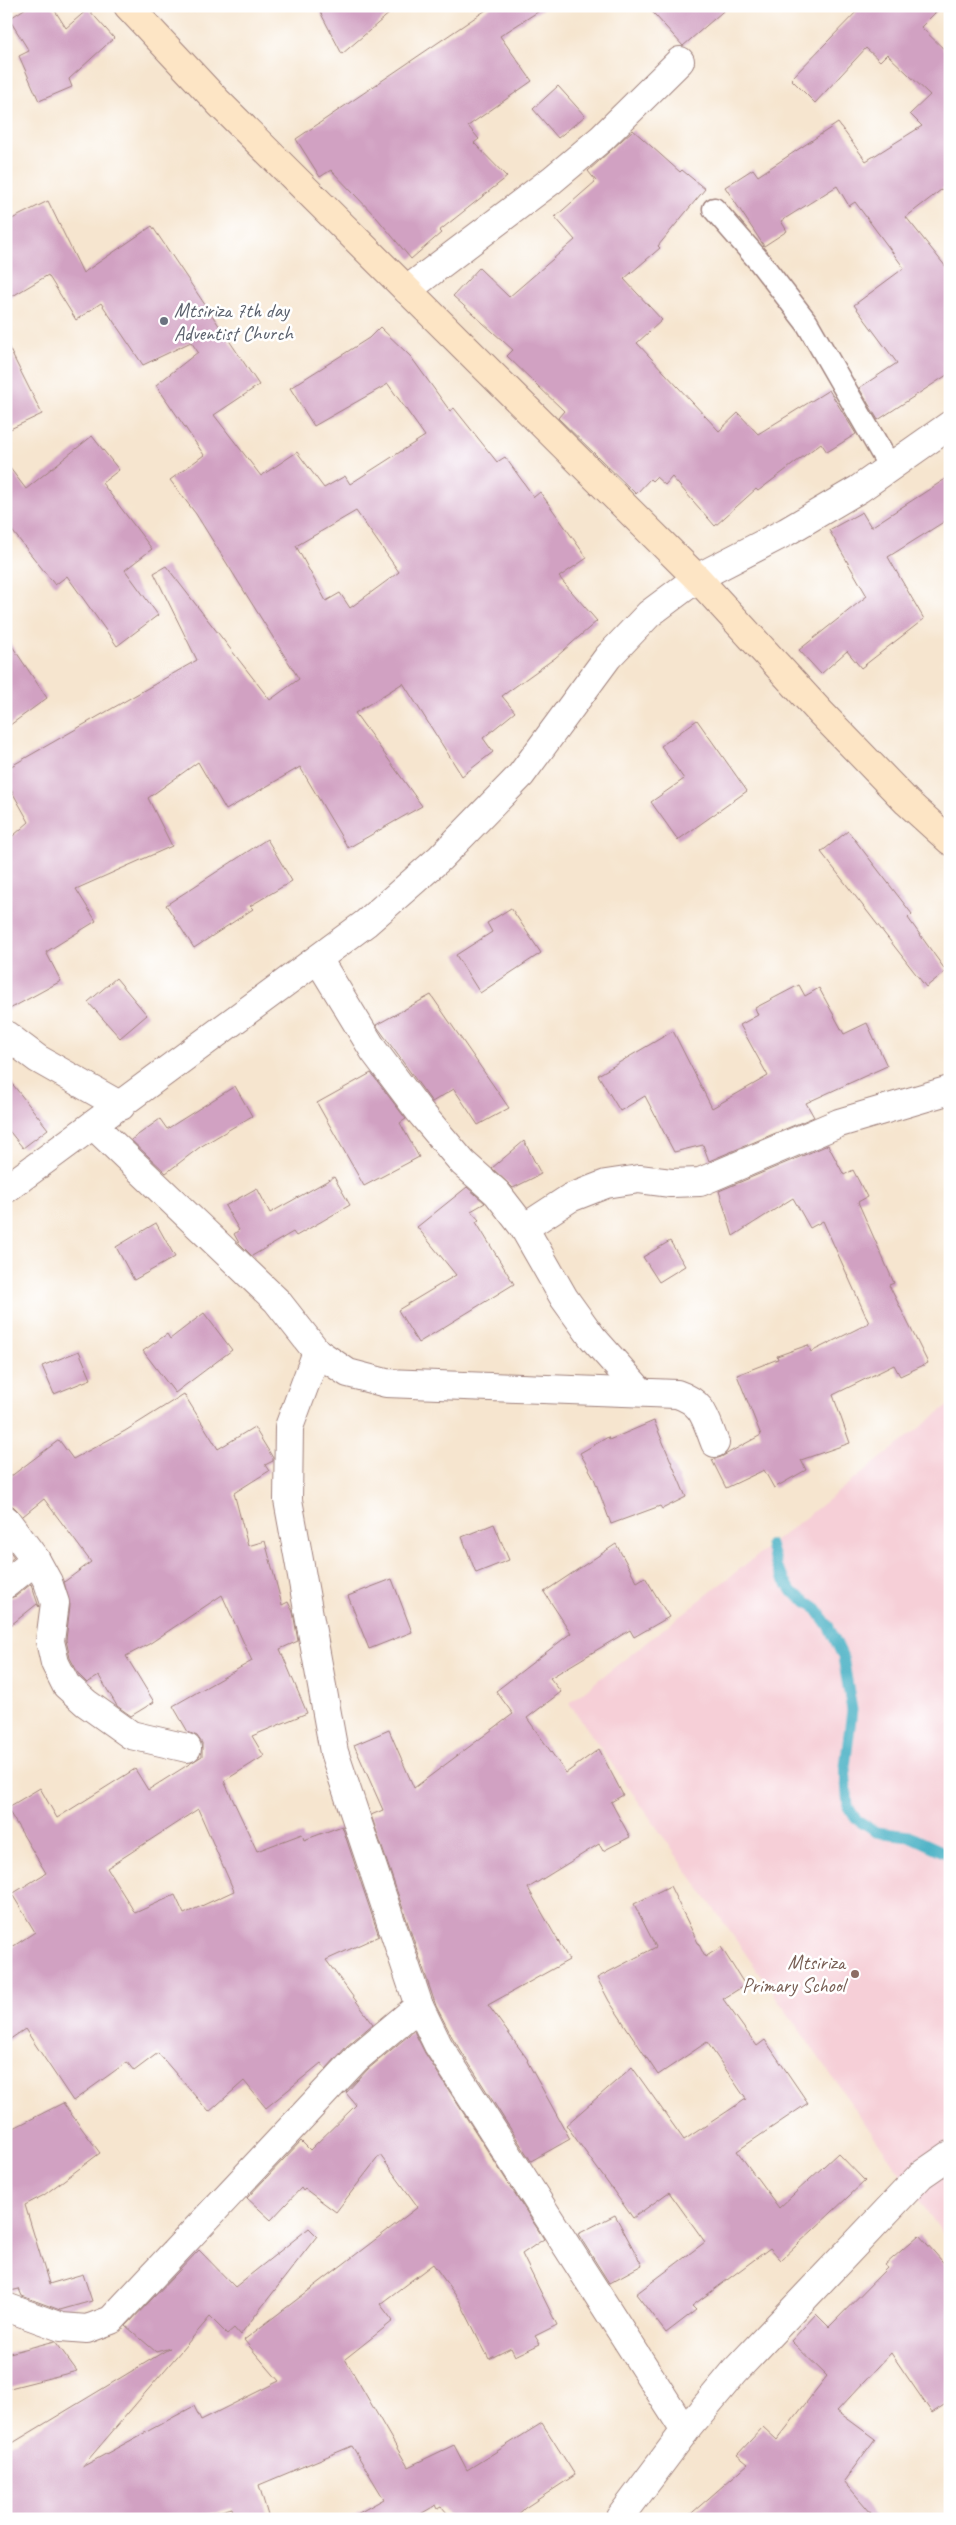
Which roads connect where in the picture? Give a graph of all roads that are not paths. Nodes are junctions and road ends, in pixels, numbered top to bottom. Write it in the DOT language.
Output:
graph roads {
  1 [pos="128,6"];
  2 [pos="680,62"];
  3 [pos="714,209"];
  4 [pos="407,290"];
  5 [pos="950,426"];
  6 [pos="890,467"];
  7 [pos="697,578"];
  8 [pos="950,841"];
  9 [pos="318,959"];
  10 [pos="6,1035"];
  11 [pos="950,1090"];
  12 [pos="120,1106"];
  13 [pos="93,1125"];
  14 [pos="6,1189"];
  15 [pos="524,1228"];
  16 [pos="318,1352"];
  17 [pos="640,1391"];
  18 [pos="715,1443"];
  19 [pos="6,1520"];
  20 [pos="36,1560"];
  21 [pos="6,1584"];
  22 [pos="187,1748"];
  23 [pos="420,2006"];
  24 [pos="950,2155"];
  25 [pos="6,2307"];
  26 [pos="685,2431"];
  27 [pos="619,2519"];
  1 -- 4 [label="street"];
  2 -- 4 [label="street"];
  3 -- 6 [label="lane"];
  4 -- 7 [label="street"];
  5 -- 6 [label="street"];
  6 -- 7 [label="street"];
  7 -- 8 [label="street"];
  7 -- 9 [label="street"];
  9 -- 12 [label="street"];
  9 -- 15 [label="street"];
  10 -- 12 [label="street"];
  11 -- 15 [label="street"];
  12 -- 13 [label="street"];
  13 -- 14 [label="street"];
  13 -- 16 [label="street"];
  15 -- 17 [label="street"];
  16 -- 17 [label="street"];
  16 -- 23 [label="street"];
  17 -- 18 [label="street"];
  19 -- 20 [label="street"];
  20 -- 21 [label="street"];
  20 -- 22 [label="street"];
  23 -- 25 [label="street"];
  23 -- 26 [label="street"];
  24 -- 26 [label="street"];
  26 -- 27 [label="street"];
}
